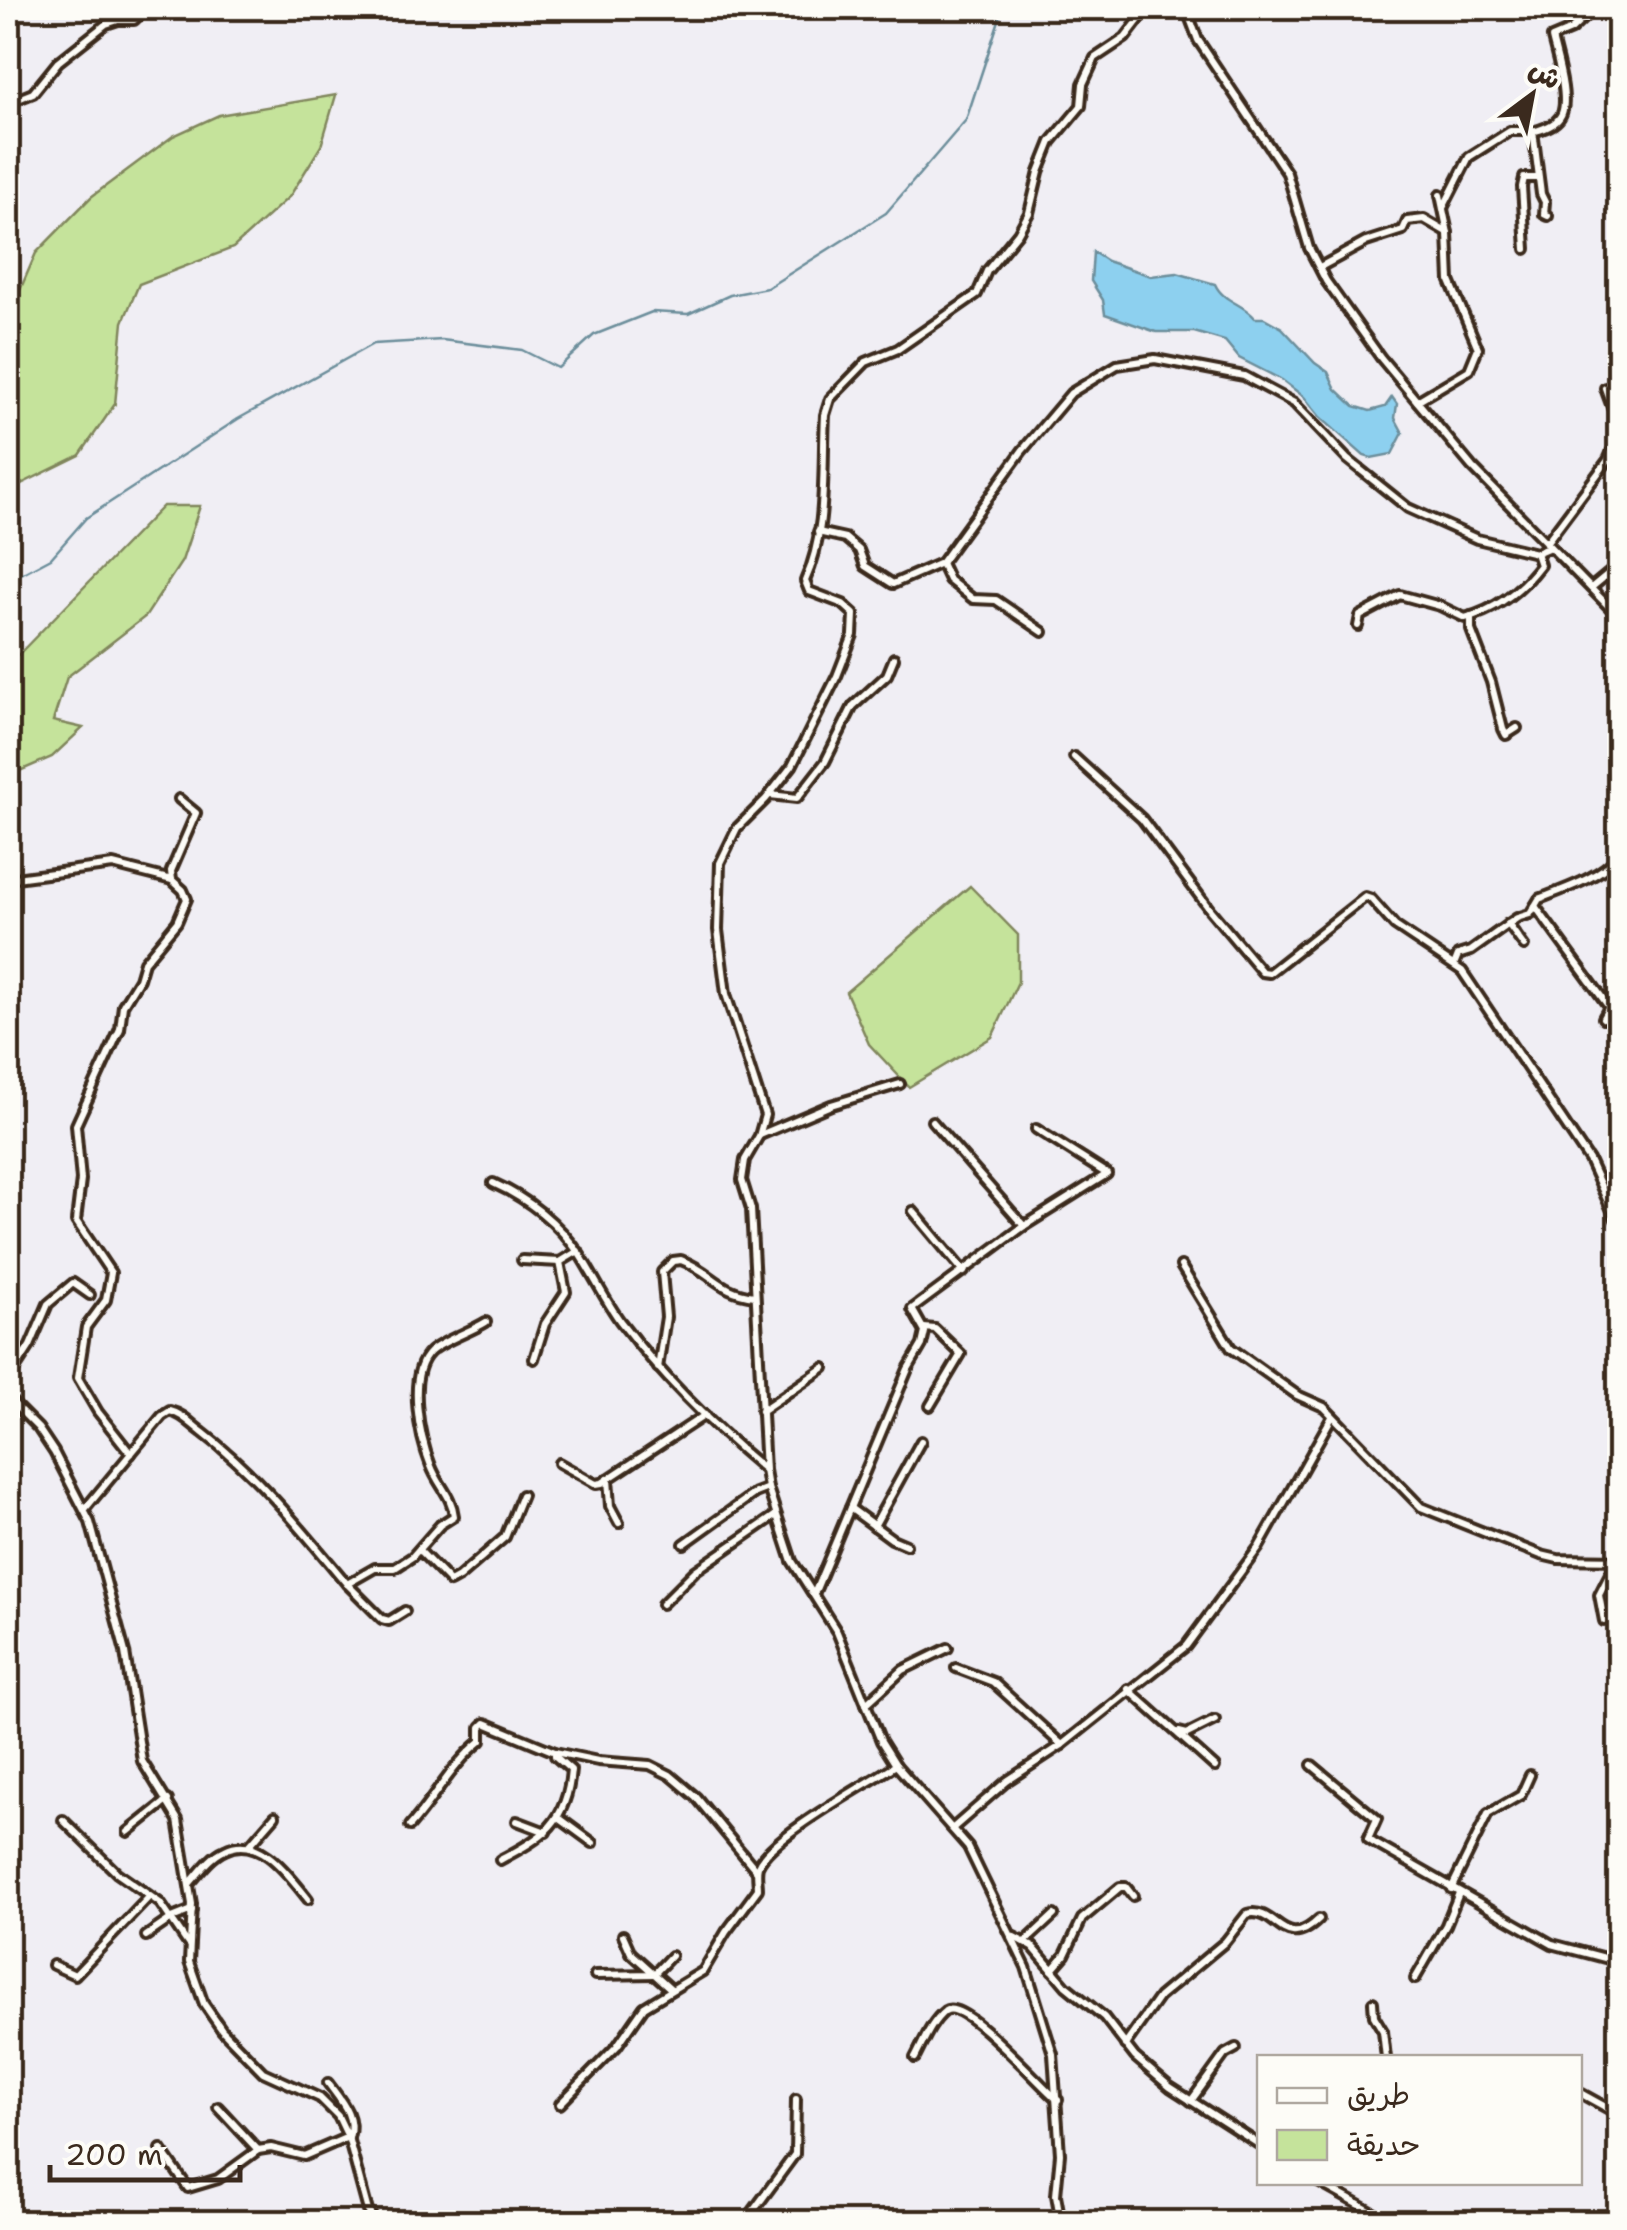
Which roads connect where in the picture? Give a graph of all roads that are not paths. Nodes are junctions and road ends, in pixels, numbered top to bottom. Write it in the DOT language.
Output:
graph roads {
  1 [pos="146,8"];
  2 [pos="1148,8"];
  3 [pos="1186,8"];
  4 [pos="1594,8"];
  5 [pos="8,103"];
  6 [pos="1533,132"];
  7 [pos="1538,178"];
  8 [pos="1440,195"];
  9 [pos="1442,208"];
  10 [pos="1548,216"];
  11 [pos="1448,233"];
  12 [pos="1526,249"];
  13 [pos="1320,267"];
  14 [pos="1604,388"];
  15 [pos="1417,401"];
  16 [pos="1620,431"];
  17 [pos="818,532"];
  18 [pos="1548,545"];
  19 [pos="1536,553"];
  20 [pos="941,563"];
  21 [pos="1620,564"];
  22 [pos="1590,588"];
  23 [pos="1471,616"];
  24 [pos="1620,618"];
  25 [pos="1358,626"];
  26 [pos="1042,632"];
  27 [pos="894,658"];
  28 [pos="1517,728"];
  29 [pos="1074,756"];
  30 [pos="769,795"];
  31 [pos="179,799"];
  32 [pos="1620,870"];
  33 [pos="8,880"];
  34 [pos="172,880"];
  35 [pos="1535,906"];
  36 [pos="1508,924"];
  37 [pos="1524,946"];
  38 [pos="1454,965"];
  39 [pos="1609,1007"];
  40 [pos="1603,1018"];
  41 [pos="1620,1022"];
  42 [pos="900,1084"];
  43 [pos="932,1121"];
  44 [pos="1036,1128"];
  45 [pos="760,1135"];
  46 [pos="493,1183"];
  47 [pos="913,1211"];
  48 [pos="1024,1226"];
  49 [pos="1620,1228"];
  50 [pos="578,1251"];
  51 [pos="522,1260"];
  52 [pos="560,1262"];
  53 [pos="1181,1266"];
  54 [pos="964,1272"];
  55 [pos="90,1295"];
  56 [pos="755,1296"];
  57 [pos="486,1322"];
  58 [pos="922,1328"];
  59 [pos="534,1358"];
  60 [pos="658,1368"];
  61 [pos="824,1368"];
  62 [pos="8,1380"];
  63 [pos="8,1398"];
  64 [pos="930,1406"];
  65 [pos="760,1412"];
  66 [pos="705,1415"];
  67 [pos="1332,1417"];
  68 [pos="922,1440"];
  69 [pos="131,1454"];
  70 [pos="559,1463"];
  71 [pos="765,1470"];
  72 [pos="608,1479"];
  73 [pos="768,1488"];
  74 [pos="522,1495"];
  75 [pos="850,1508"];
  76 [pos="85,1509"];
  77 [pos="776,1515"];
  78 [pos="619,1523"];
  79 [pos="874,1526"];
  80 [pos="684,1544"];
  81 [pos="906,1545"];
  82 [pos="419,1550"];
  83 [pos="1618,1560"];
  84 [pos="347,1584"];
  85 [pos="814,1594"];
  86 [pos="662,1604"];
  87 [pos="404,1610"];
  88 [pos="1604,1621"];
  89 [pos="948,1648"];
  90 [pos="956,1668"];
  91 [pos="1128,1690"];
  92 [pos="866,1704"];
  93 [pos="1215,1720"];
  94 [pos="1178,1732"];
  95 [pos="1062,1745"];
  96 [pos="555,1752"];
  97 [pos="896,1766"];
  98 [pos="1312,1766"];
  99 [pos="1215,1767"];
  100 [pos="1530,1775"];
  101 [pos="168,1800"];
  102 [pos="275,1816"];
  103 [pos="559,1818"];
  104 [pos="63,1820"];
  105 [pos="517,1821"];
  106 [pos="410,1826"];
  107 [pos="953,1828"];
  108 [pos="128,1832"];
  109 [pos="548,1832"];
  110 [pos="593,1843"];
  111 [pos="249,1846"];
  112 [pos="500,1860"];
  113 [pos="756,1870"];
  114 [pos="189,1884"];
  115 [pos="1451,1889"];
  116 [pos="1459,1893"];
  117 [pos="1133,1896"];
  118 [pos="149,1897"];
  119 [pos="308,1900"];
  120 [pos="192,1910"];
  121 [pos="1054,1915"];
  122 [pos="172,1918"];
  123 [pos="1319,1919"];
  124 [pos="623,1935"];
  125 [pos="146,1936"];
  126 [pos="1013,1936"];
  127 [pos="1026,1942"];
  128 [pos="188,1944"];
  129 [pos="671,1956"];
  130 [pos="1620,1962"];
  131 [pos="53,1965"];
  132 [pos="1052,1970"];
  133 [pos="654,1974"];
  134 [pos="595,1976"];
  135 [pos="1415,1979"];
  136 [pos="671,1989"];
  137 [pos="1373,2002"];
  138 [pos="1125,2045"];
  139 [pos="1236,2048"];
  140 [pos="1385,2055"];
  141 [pos="916,2058"];
  142 [pos="328,2083"];
  143 [pos="1582,2094"];
  144 [pos="796,2099"];
  145 [pos="1058,2100"];
  146 [pos="1191,2101"];
  147 [pos="560,2104"];
  148 [pos="218,2107"];
  149 [pos="1620,2115"];
  150 [pos="349,2138"];
  151 [pos="1257,2143"];
  152 [pos="161,2149"];
  153 [pos="258,2150"];
  154 [pos="1323,2185"];
  155 [pos="376,2222"];
  156 [pos="744,2222"];
  157 [pos="1061,2222"];
  158 [pos="1390,2222"];
  1 -- 5 [label="street"];
  2 -- 17 [label="street"];
  3 -- 13 [label="street"];
  4 -- 6 [label="street"];
  6 -- 7 [label="street"];
  6 -- 9 [label="street"];
  7 -- 10 [label="street"];
  7 -- 12 [label="street"];
  8 -- 9 [label="street"];
  9 -- 11 [label="street"];
  11 -- 13 [label="street"];
  11 -- 15 [label="street"];
  13 -- 15 [label="street"];
  14 -- 16 [label="street"];
  15 -- 18 [label="street"];
  16 -- 18 [label="street"];
  17 -- 20 [label="street"];
  17 -- 30 [label="street"];
  18 -- 19 [label="street"];
  18 -- 22 [label="street"];
  19 -- 20 [label="street"];
  19 -- 23 [label="street"];
  20 -- 26 [label="street"];
  21 -- 22 [label="street"];
  22 -- 24 [label="street"];
  23 -- 25 [label="street"];
  23 -- 28 [label="street"];
  27 -- 30 [label="street"];
  29 -- 38 [label="street"];
  30 -- 45 [label="street"];
  31 -- 34 [label="street"];
  32 -- 35 [label="street"];
  33 -- 34 [label="street"];
  34 -- 69 [label="street"];
  35 -- 36 [label="street"];
  35 -- 39 [label="street"];
  36 -- 37 [label="street"];
  36 -- 38 [label="street"];
  38 -- 49 [label="street"];
  39 -- 40 [label="street"];
  39 -- 41 [label="street"];
  42 -- 45 [label="street"];
  43 -- 48 [label="street"];
  44 -- 48 [label="street"];
  45 -- 56 [label="street"];
  46 -- 50 [label="street"];
  47 -- 54 [label="street"];
  48 -- 54 [label="street"];
  50 -- 52 [label="street"];
  50 -- 60 [label="street"];
  51 -- 52 [label="street"];
  52 -- 59 [label="street"];
  53 -- 67 [label="street"];
  54 -- 58 [label="street"];
  55 -- 62 [label="street"];
  56 -- 60 [label="street"];
  56 -- 65 [label="street"];
  57 -- 82 [label="street"];
  58 -- 64 [label="street"];
  58 -- 75 [label="street"];
  60 -- 66 [label="street"];
  61 -- 65 [label="street"];
  63 -- 76 [label="street"];
  65 -- 71 [label="street"];
  66 -- 71 [label="street"];
  66 -- 72 [label="street"];
  67 -- 83 [label="street"];
  67 -- 91 [label="street"];
  68 -- 79 [label="street"];
  69 -- 76 [label="street"];
  69 -- 84 [label="street"];
  70 -- 72 [label="street"];
  71 -- 73 [label="street"];
  72 -- 78 [label="street"];
  73 -- 77 [label="street"];
  73 -- 80 [label="street"];
  74 -- 82 [label="street"];
  75 -- 79 [label="street"];
  75 -- 85 [label="street"];
  76 -- 101 [label="street"];
  77 -- 85 [label="street"];
  77 -- 86 [label="street"];
  79 -- 81 [label="street"];
  82 -- 84 [label="street"];
  83 -- 88 [label="street"];
  84 -- 87 [label="street"];
  85 -- 92 [label="street"];
  89 -- 92 [label="street"];
  90 -- 95 [label="street"];
  91 -- 94 [label="street"];
  91 -- 95 [label="street"];
  92 -- 97 [label="street"];
  93 -- 94 [label="street"];
  94 -- 99 [label="street"];
  95 -- 107 [label="street"];
  96 -- 103 [label="street"];
  96 -- 106 [label="street"];
  96 -- 113 [label="street"];
  97 -- 107 [label="street"];
  97 -- 113 [label="street"];
  98 -- 115 [label="street"];
  100 -- 115 [label="street"];
  101 -- 108 [label="street"];
  101 -- 114 [label="street"];
  102 -- 111 [label="street"];
  103 -- 109 [label="street"];
  103 -- 110 [label="street"];
  104 -- 118 [label="street"];
  105 -- 109 [label="street"];
  107 -- 126 [label="street"];
  109 -- 112 [label="street"];
  111 -- 114 [label="street"];
  111 -- 119 [label="street"];
  113 -- 136 [label="street"];
  114 -- 120 [label="street"];
  115 -- 116 [label="street"];
  116 -- 130 [label="street"];
  116 -- 135 [label="street"];
  117 -- 132 [label="street"];
  118 -- 122 [label="street"];
  118 -- 131 [label="street"];
  120 -- 122 [label="street"];
  120 -- 128 [label="street"];
  121 -- 127 [label="street"];
  122 -- 125 [label="street"];
  122 -- 128 [label="street"];
  123 -- 138 [label="street"];
  124 -- 133 [label="street"];
  126 -- 127 [label="street"];
  126 -- 145 [label="street"];
  127 -- 132 [label="street"];
  128 -- 150 [label="street"];
  129 -- 133 [label="street"];
  132 -- 138 [label="street"];
  133 -- 134 [label="street"];
  133 -- 136 [label="street"];
  136 -- 147 [label="street"];
  137 -- 140 [label="street"];
  138 -- 146 [label="street"];
  139 -- 146 [label="street"];
  141 -- 145 [label="street"];
  142 -- 150 [label="street"];
  143 -- 149 [label="street"];
  144 -- 156 [label="street"];
  145 -- 157 [label="street"];
  146 -- 151 [label="street"];
  148 -- 153 [label="street"];
  150 -- 153 [label="street"];
  150 -- 155 [label="street"];
  152 -- 153 [label="street"];
  154 -- 158 [label="street"];
}
